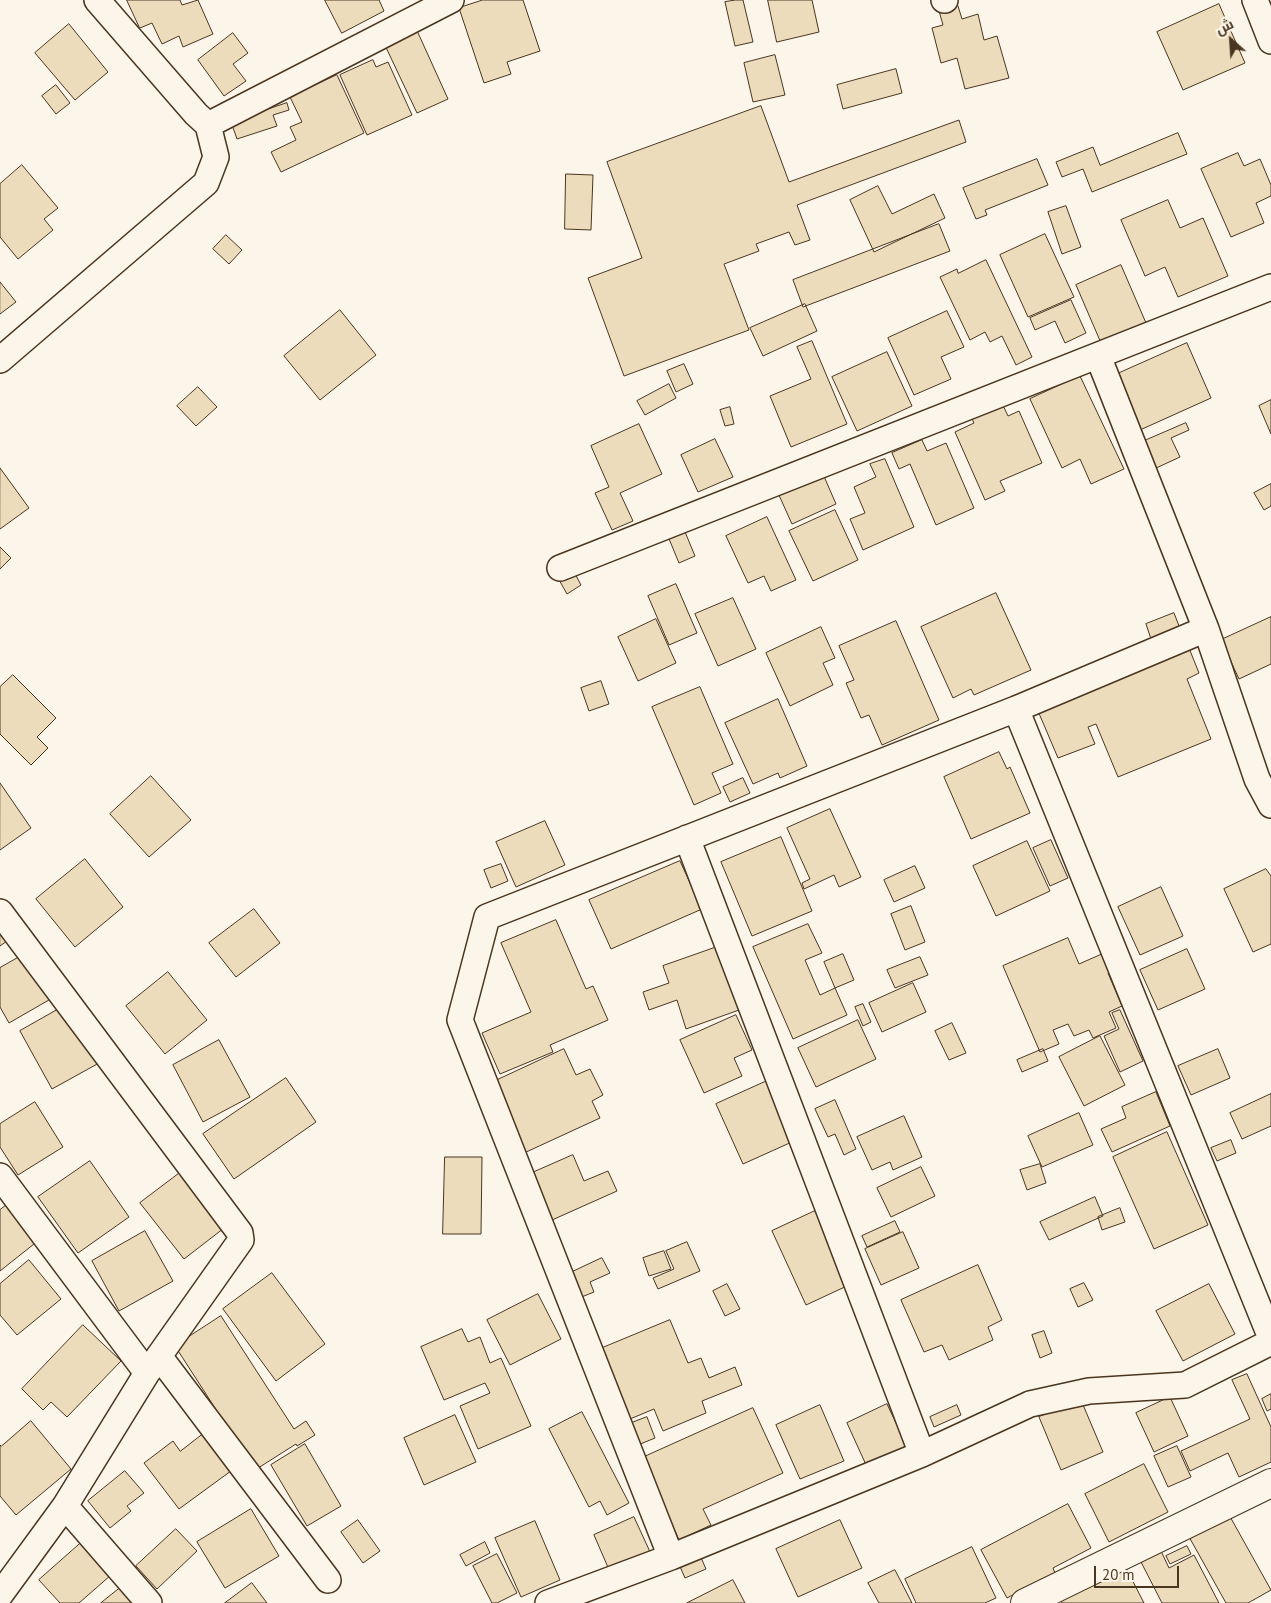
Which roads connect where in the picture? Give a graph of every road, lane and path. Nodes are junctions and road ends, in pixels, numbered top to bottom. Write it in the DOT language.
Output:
graph roads {
  1 [pos="97,0"];
  2 [pos="451,0"];
  3 [pos="1255,0"];
  4 [pos="1271,41"];
  5 [pos="208,125"];
  6 [pos="1271,287"];
  7 [pos="1098,356"];
  8 [pos="0,360"];
  9 [pos="560,568"];
  10 [pos="1206,630"];
  11 [pos="1016,708"];
  12 [pos="1264,777"];
  13 [pos="1271,805"];
  14 [pos="687,838"];
  15 [pos="0,912"];
  16 [pos="0,1176"];
  17 [pos="1271,1338"];
  18 [pos="1271,1342"];
  19 [pos="153,1365"];
  20 [pos="922,1454"];
  21 [pos="1271,1484"];
  22 [pos="65,1506"];
  23 [pos="671,1557"];
  24 [pos="328,1580"];
  25 [pos="0,1595"];
  26 [pos="149,1603"];
  27 [pos="548,1603"];
  28 [pos="1026,1603"];
  1 -- 5 [label="street"];
  2 -- 5 [label="street"];
  3 -- 4 [label="street"];
  5 -- 8 [label="street"];
  6 -- 7 [label="street"];
  7 -- 9 [label="street"];
  7 -- 10 [label="street"];
  10 -- 11 [label="street"];
  10 -- 12 [label="street"];
  11 -- 14 [label="street"];
  11 -- 17 [label="street"];
  12 -- 13 [label="street"];
  14 -- 20 [label="street"];
  14 -- 23 [label="street"];
  15 -- 19 [label="street"];
  16 -- 19 [label="street"];
  18 -- 20 [label="street"];
  19 -- 22 [label="street"];
  19 -- 24 [label="street"];
  20 -- 23 [label="street"];
  21 -- 28 [label="street"];
  22 -- 25 [label="street"];
  22 -- 26 [label="street"];
  23 -- 27 [label="street"];
}
